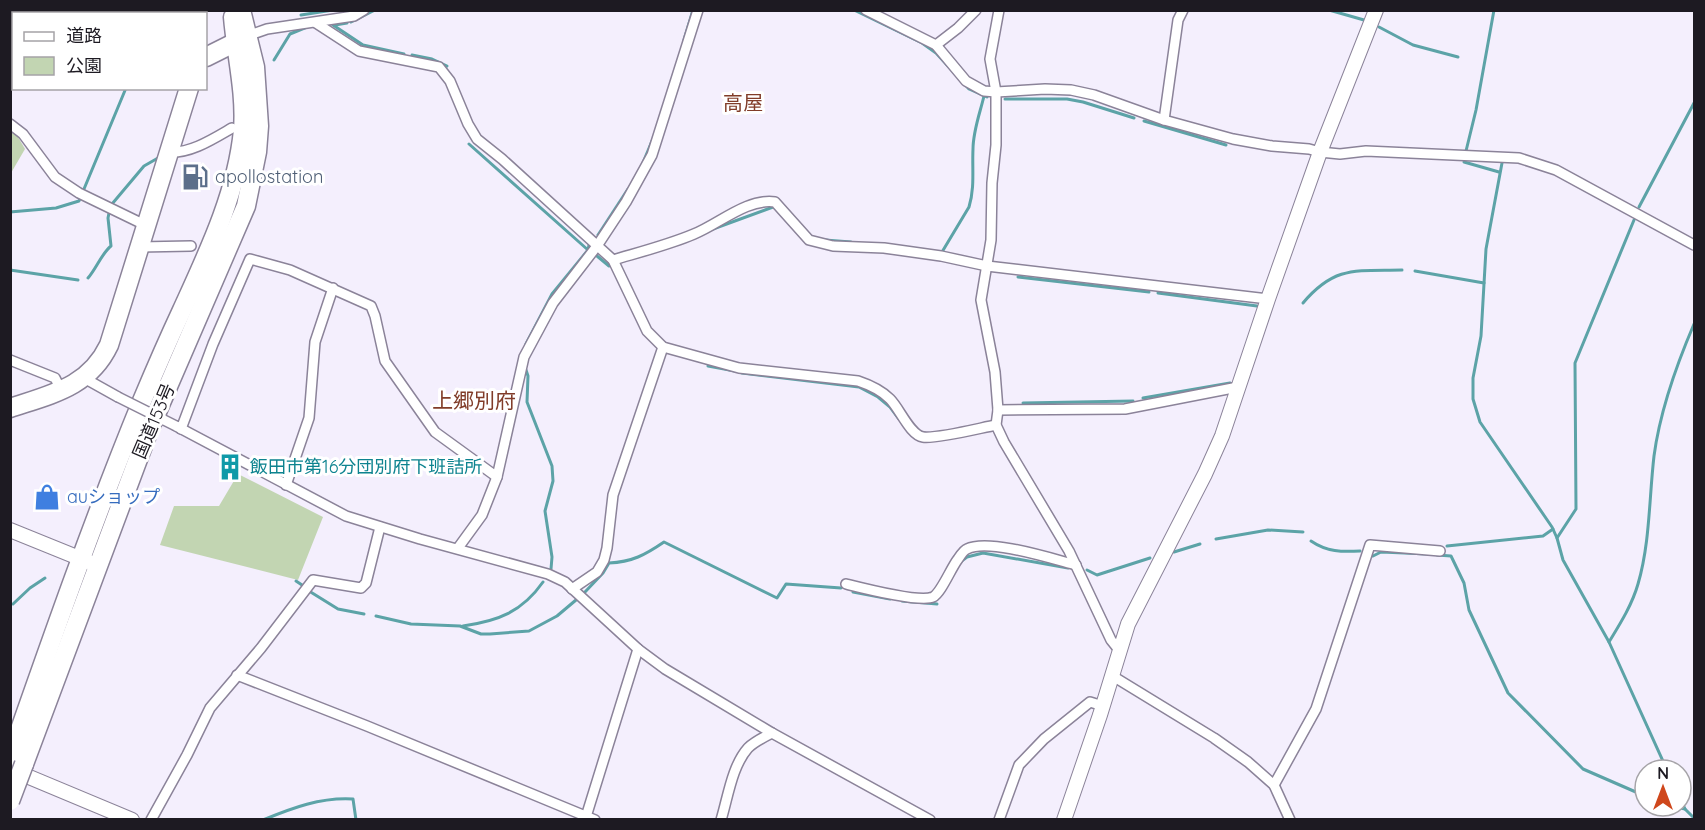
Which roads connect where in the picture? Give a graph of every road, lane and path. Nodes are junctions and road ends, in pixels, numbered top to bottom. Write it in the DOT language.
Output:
graph roads {
  1 [pos="233,10"];
  2 [pos="241,10"];
  3 [pos="364,10"];
  4 [pos="698,10"];
  5 [pos="866,10"];
  6 [pos="976,10"];
  7 [pos="999,10"];
  8 [pos="1183,10"];
  9 [pos="1376,10"];
  10 [pos="316,23"];
  11 [pos="241,38"];
  12 [pos="936,45"];
  13 [pos="207,56"];
  14 [pos="188,90"];
  15 [pos="996,92"];
  16 [pos="1164,120"];
  17 [pos="10,124"];
  18 [pos="232,128"];
  19 [pos="168,152"];
  20 [pos="1320,152"];
  21 [pos="145,225"];
  22 [pos="1695,245"];
  23 [pos="191,246"];
  24 [pos="597,246"];
  25 [pos="139,247"];
  26 [pos="614,260"];
  27 [pos="987,266"];
  28 [pos="333,288"];
  29 [pos="1268,298"];
  30 [pos="663,347"];
  31 [pos="10,360"];
  32 [pos="84,378"];
  33 [pos="1238,387"];
  34 [pos="61,390"];
  35 [pos="10,408"];
  36 [pos="998,410"];
  37 [pos="996,425"];
  38 [pos="179,428"];
  39 [pos="497,477"];
  40 [pos="286,485"];
  41 [pos="380,527"];
  42 [pos="10,530"];
  43 [pos="458,548"];
  44 [pos="1440,551"];
  45 [pos="80,558"];
  46 [pos="98,565"];
  47 [pos="1076,565"];
  48 [pos="846,584"];
  49 [pos="572,589"];
  50 [pos="638,649"];
  51 [pos="1119,650"];
  52 [pos="237,675"];
  53 [pos="1111,675"];
  54 [pos="1103,706"];
  55 [pos="772,733"];
  56 [pos="15,764"];
  57 [pos="1274,785"];
  58 [pos="10,801"];
  59 [pos="589,818"];
  60 [pos="132,819"];
  61 [pos="151,819"];
  62 [pos="722,819"];
  63 [pos="930,819"];
  64 [pos="999,819"];
  65 [pos="1064,819"];
  66 [pos="1290,819"];
  1 -- 11 [label="highway, 国道153号"];
  2 -- 11 [label="highway, 国道153号"];
  3 -- 10 [label="street"];
  4 -- 24 [label="street"];
  5 -- 12 [label="street"];
  6 -- 12 [label="street"];
  7 -- 15 [label="street"];
  8 -- 16 [label="street"];
  9 -- 20 [label="street"];
  10 -- 11 [label="street"];
  10 -- 24 [label="street"];
  11 -- 13 [label="highway"];
  11 -- 45 [label="highway, 国道153号"];
  11 -- 46 [label="highway, 国道153号"];
  12 -- 15 [label="street"];
  14 -- 19 [label="highway"];
  15 -- 16 [label="street"];
  15 -- 27 [label="street"];
  16 -- 20 [label="street"];
  17 -- 21 [label="street"];
  18 -- 19 [label="street"];
  19 -- 21 [label="highway"];
  20 -- 22 [label="street"];
  20 -- 29 [label="street"];
  21 -- 25 [label="highway"];
  23 -- 25 [label="street"];
  24 -- 26 [label="street"];
  24 -- 39 [label="street"];
  25 -- 32 [label="highway"];
  26 -- 27 [label="street"];
  26 -- 30 [label="street"];
  27 -- 29 [label="street"];
  27 -- 36 [label="street"];
  28 -- 38 [label="street"];
  28 -- 39 [label="street"];
  28 -- 40 [label="street"];
  29 -- 33 [label="street"];
  30 -- 37 [label="street"];
  30 -- 49 [label="street"];
  31 -- 34 [label="street"];
  32 -- 34 [label="highway"];
  32 -- 38 [label="street, bridge"];
  33 -- 36 [label="street"];
  33 -- 51 [label="street"];
  34 -- 35 [label="highway"];
  36 -- 37 [label="street"];
  37 -- 47 [label="street"];
  38 -- 40 [label="street"];
  39 -- 43 [label="street"];
  40 -- 41 [label="street"];
  41 -- 43 [label="street"];
  41 -- 52 [label="street"];
  42 -- 45 [label="street"];
  43 -- 49 [label="street"];
  44 -- 57 [label="street"];
  45 -- 46 [label="street"];
  45 -- 56 [label="highway, 国道153号"];
  46 -- 56 [label="highway, 国道153号"];
  47 -- 48 [label="street"];
  47 -- 51 [label="street"];
  49 -- 50 [label="street"];
  50 -- 55 [label="street"];
  50 -- 59 [label="street"];
  51 -- 53 [label="street"];
  52 -- 59 [label="street"];
  52 -- 61 [label="street"];
  53 -- 54 [label="street"];
  53 -- 57 [label="street"];
  54 -- 64 [label="street"];
  54 -- 65 [label="street"];
  55 -- 62 [label="street"];
  55 -- 63 [label="street"];
  56 -- 58 [label="highway, 国道153号, bridge"];
  56 -- 60 [label="street"];
  57 -- 66 [label="street"];
}
